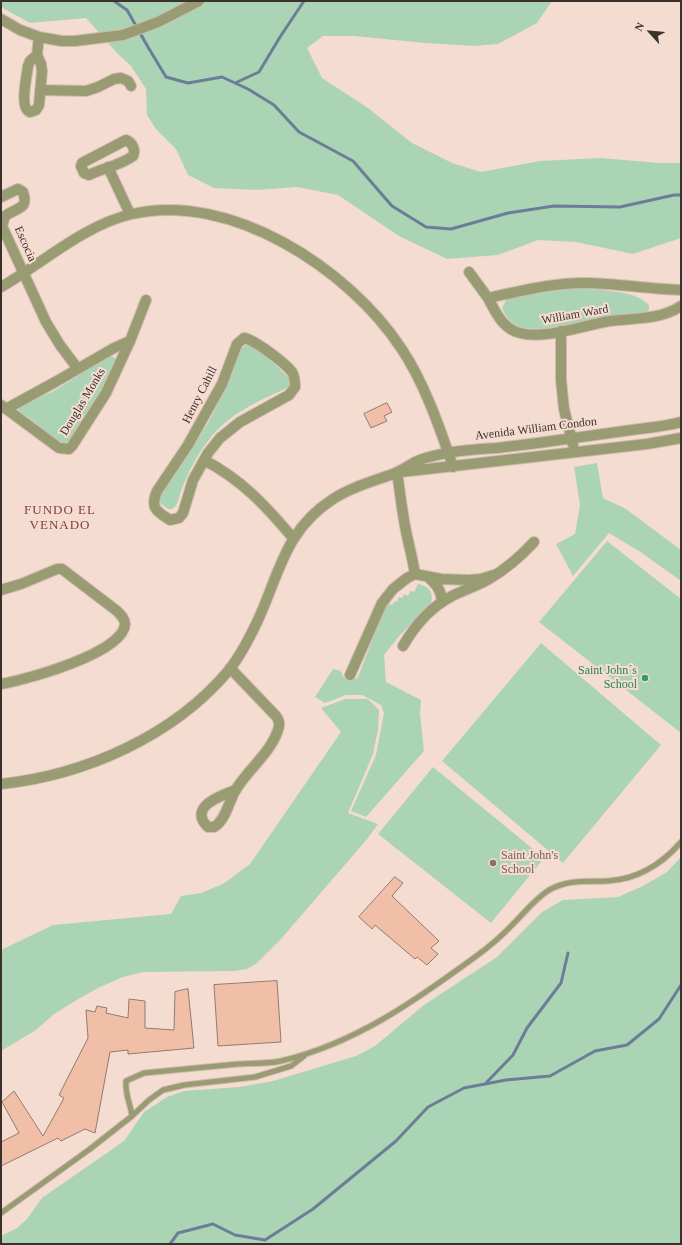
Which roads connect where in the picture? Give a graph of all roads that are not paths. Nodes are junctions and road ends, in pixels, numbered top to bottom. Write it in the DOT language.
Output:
graph roads {
  1 [pos="199,1"];
  2 [pos="1,19"];
  3 [pos="39,37"];
  4 [pos="37,55"];
  5 [pos="131,86"];
  6 [pos="40,90"];
  7 [pos="108,167"];
  8 [pos="1,197"];
  9 [pos="130,214"];
  10 [pos="2,226"];
  11 [pos="24,272"];
  12 [pos="469,272"];
  13 [pos="1,287"];
  14 [pos="681,290"];
  15 [pos="488,298"];
  16 [pos="146,300"];
  17 [pos="681,306"];
  18 [pos="561,331"];
  19 [pos="130,342"];
  20 [pos="78,369"];
  21 [pos="4,407"];
  22 [pos="681,422"];
  23 [pos="681,438"];
  24 [pos="572,439"];
  25 [pos="575,452"];
  26 [pos="448,453"];
  27 [pos="204,460"];
  28 [pos="453,467"];
  29 [pos="397,472"];
  30 [pos="293,538"];
  31 [pos="534,542"];
  32 [pos="415,574"];
  33 [pos="497,574"];
  34 [pos="428,577"];
  35 [pos="1,590"];
  36 [pos="442,602"];
  37 [pos="403,646"];
  38 [pos="230,668"];
  39 [pos="350,675"];
  40 [pos="1,684"];
  41 [pos="1,784"];
  42 [pos="236,790"];
  43 [pos="681,842"];
  44 [pos="307,1054"];
  45 [pos="132,1116"];
  46 [pos="1,1213"];
  1 -- 3 [label="street"];
  2 -- 3 [label="street"];
  3 -- 4 [label="street"];
  4 -- 6 [label="street"];
  4 -- 6 [label="street"];
  5 -- 6 [label="street"];
  7 -- 7 [label="street"];
  7 -- 9 [label="street"];
  8 -- 10 [label="street, Escocia"];
  9 -- 11 [label="street"];
  9 -- 26 [label="street"];
  10 -- 11 [label="street, Escocia"];
  11 -- 13 [label="street"];
  11 -- 20 [label="street, Douglas Monks"];
  12 -- 15 [label="street, William Ward"];
  14 -- 15 [label="street, William Ward"];
  15 -- 18 [label="street, William Ward"];
  16 -- 19 [label="street, Douglas Monks"];
  17 -- 18 [label="street, William Ward"];
  18 -- 24 [label="street"];
  19 -- 20 [label="street, Douglas Monks"];
  19 -- 21 [label="street, Douglas Monks"];
  20 -- 21 [label="street, Douglas Monks"];
  22 -- 24 [label="street, Avenida William Condon"];
  23 -- 25 [label="street, Avenida William Condon"];
  24 -- 25 [label="street"];
  24 -- 26 [label="street, Avenida William Condon"];
  25 -- 28 [label="street, Avenida William Condon"];
  26 -- 28 [label="street"];
  26 -- 29 [label="street, Avenida William Condon"];
  27 -- 27 [label="street, Henry Cahill"];
  27 -- 30 [label="street"];
  28 -- 29 [label="street, Avenida William Condon"];
  29 -- 30 [label="street, Avenida William Condon"];
  29 -- 32 [label="street"];
  30 -- 38 [label="street, Avenida William Condon"];
  31 -- 33 [label="street"];
  32 -- 34 [label="street"];
  32 -- 39 [label="street"];
  33 -- 34 [label="street"];
  33 -- 36 [label="street"];
  34 -- 36 [label="street"];
  35 -- 40 [label="street"];
  36 -- 37 [label="street"];
  38 -- 41 [label="street, Avenida William Condon"];
  38 -- 42 [label="street"];
  43 -- 44 [label="lane"];
  44 -- 45 [label="lane"];
  44 -- 45 [label="lane"];
  45 -- 46 [label="lane"];
}
